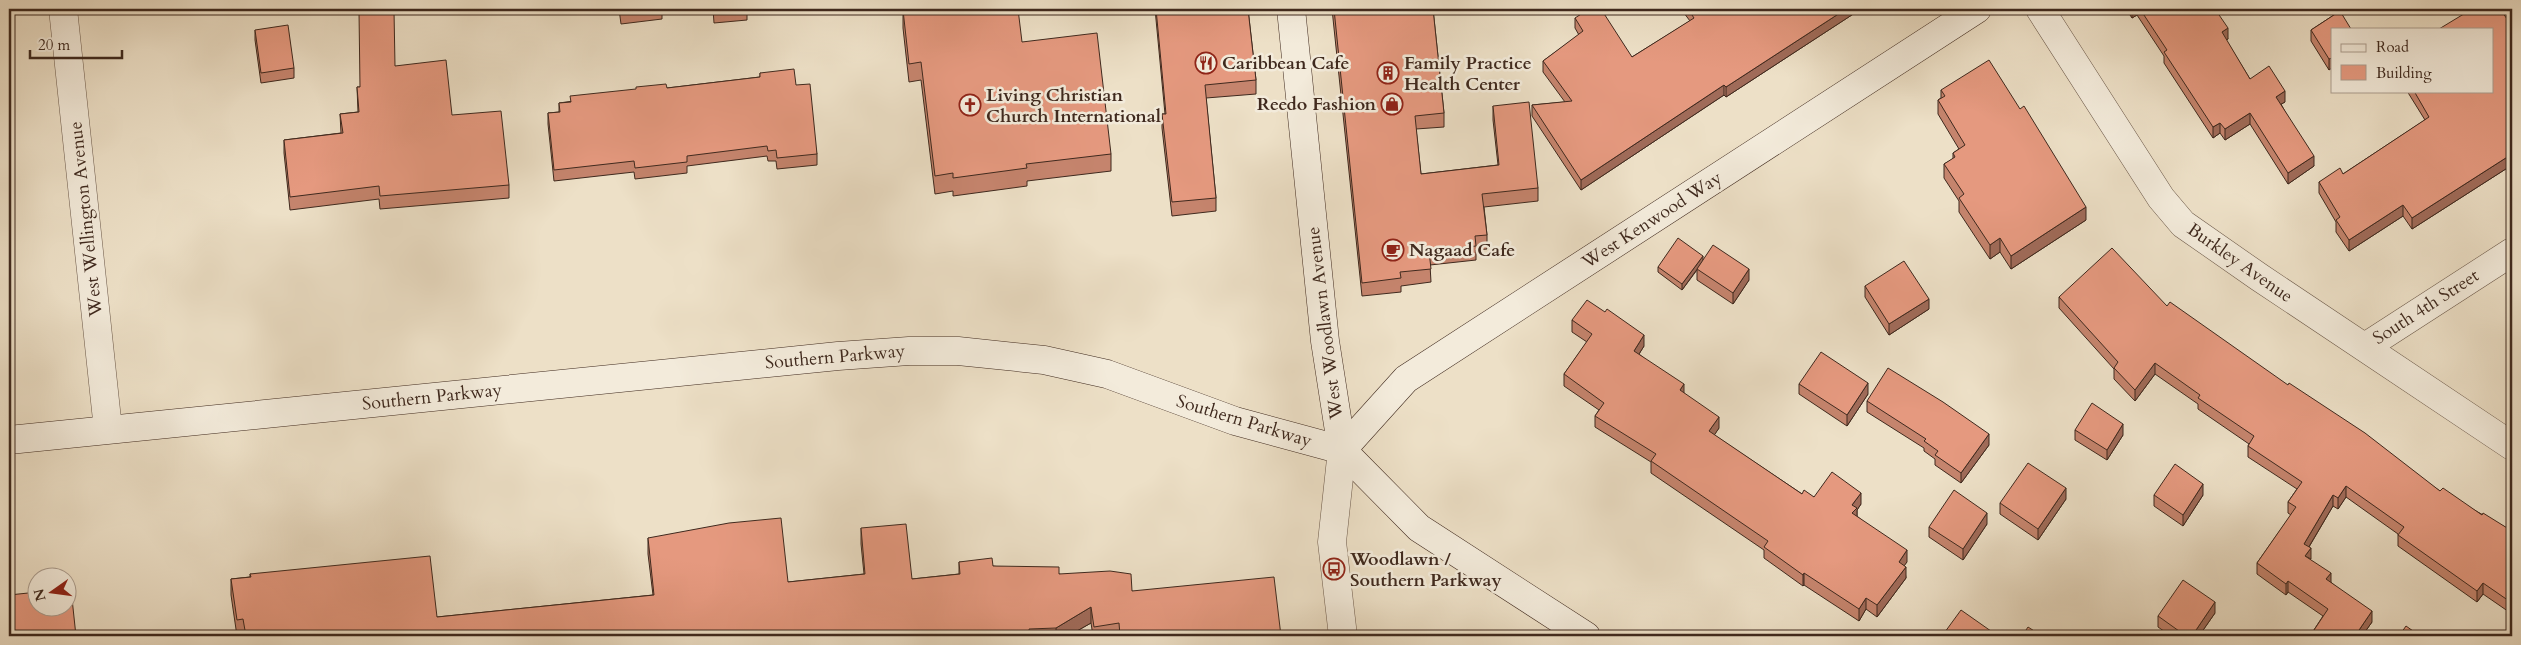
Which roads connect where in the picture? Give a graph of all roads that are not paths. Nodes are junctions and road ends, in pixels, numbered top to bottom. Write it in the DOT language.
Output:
graph roads {
  1 [pos="63,9"];
  2 [pos="1291,9"];
  3 [pos="1977,9"];
  4 [pos="2040,9"];
  5 [pos="2512,252"];
  6 [pos="2365,347"];
  7 [pos="108,429"];
  8 [pos="9,440"];
  9 [pos="2512,446"];
  10 [pos="1342,450"];
  11 [pos="1343,636"];
  12 [pos="1586,636"];
  1 -- 7 [label="street, West Wellington Avenue"];
  2 -- 10 [label="street, West Woodlawn Avenue"];
  3 -- 10 [label="street, West Kenwood Way"];
  4 -- 6 [label="street, Burkley Avenue"];
  5 -- 6 [label="street, South 4th Street"];
  6 -- 9 [label="street, Burkley Avenue"];
  7 -- 8 [label="street, Southern Parkway"];
  7 -- 10 [label="street, Southern Parkway"];
  10 -- 11 [label="street, West Woodlawn Avenue"];
  10 -- 12 [label="street"];
}
